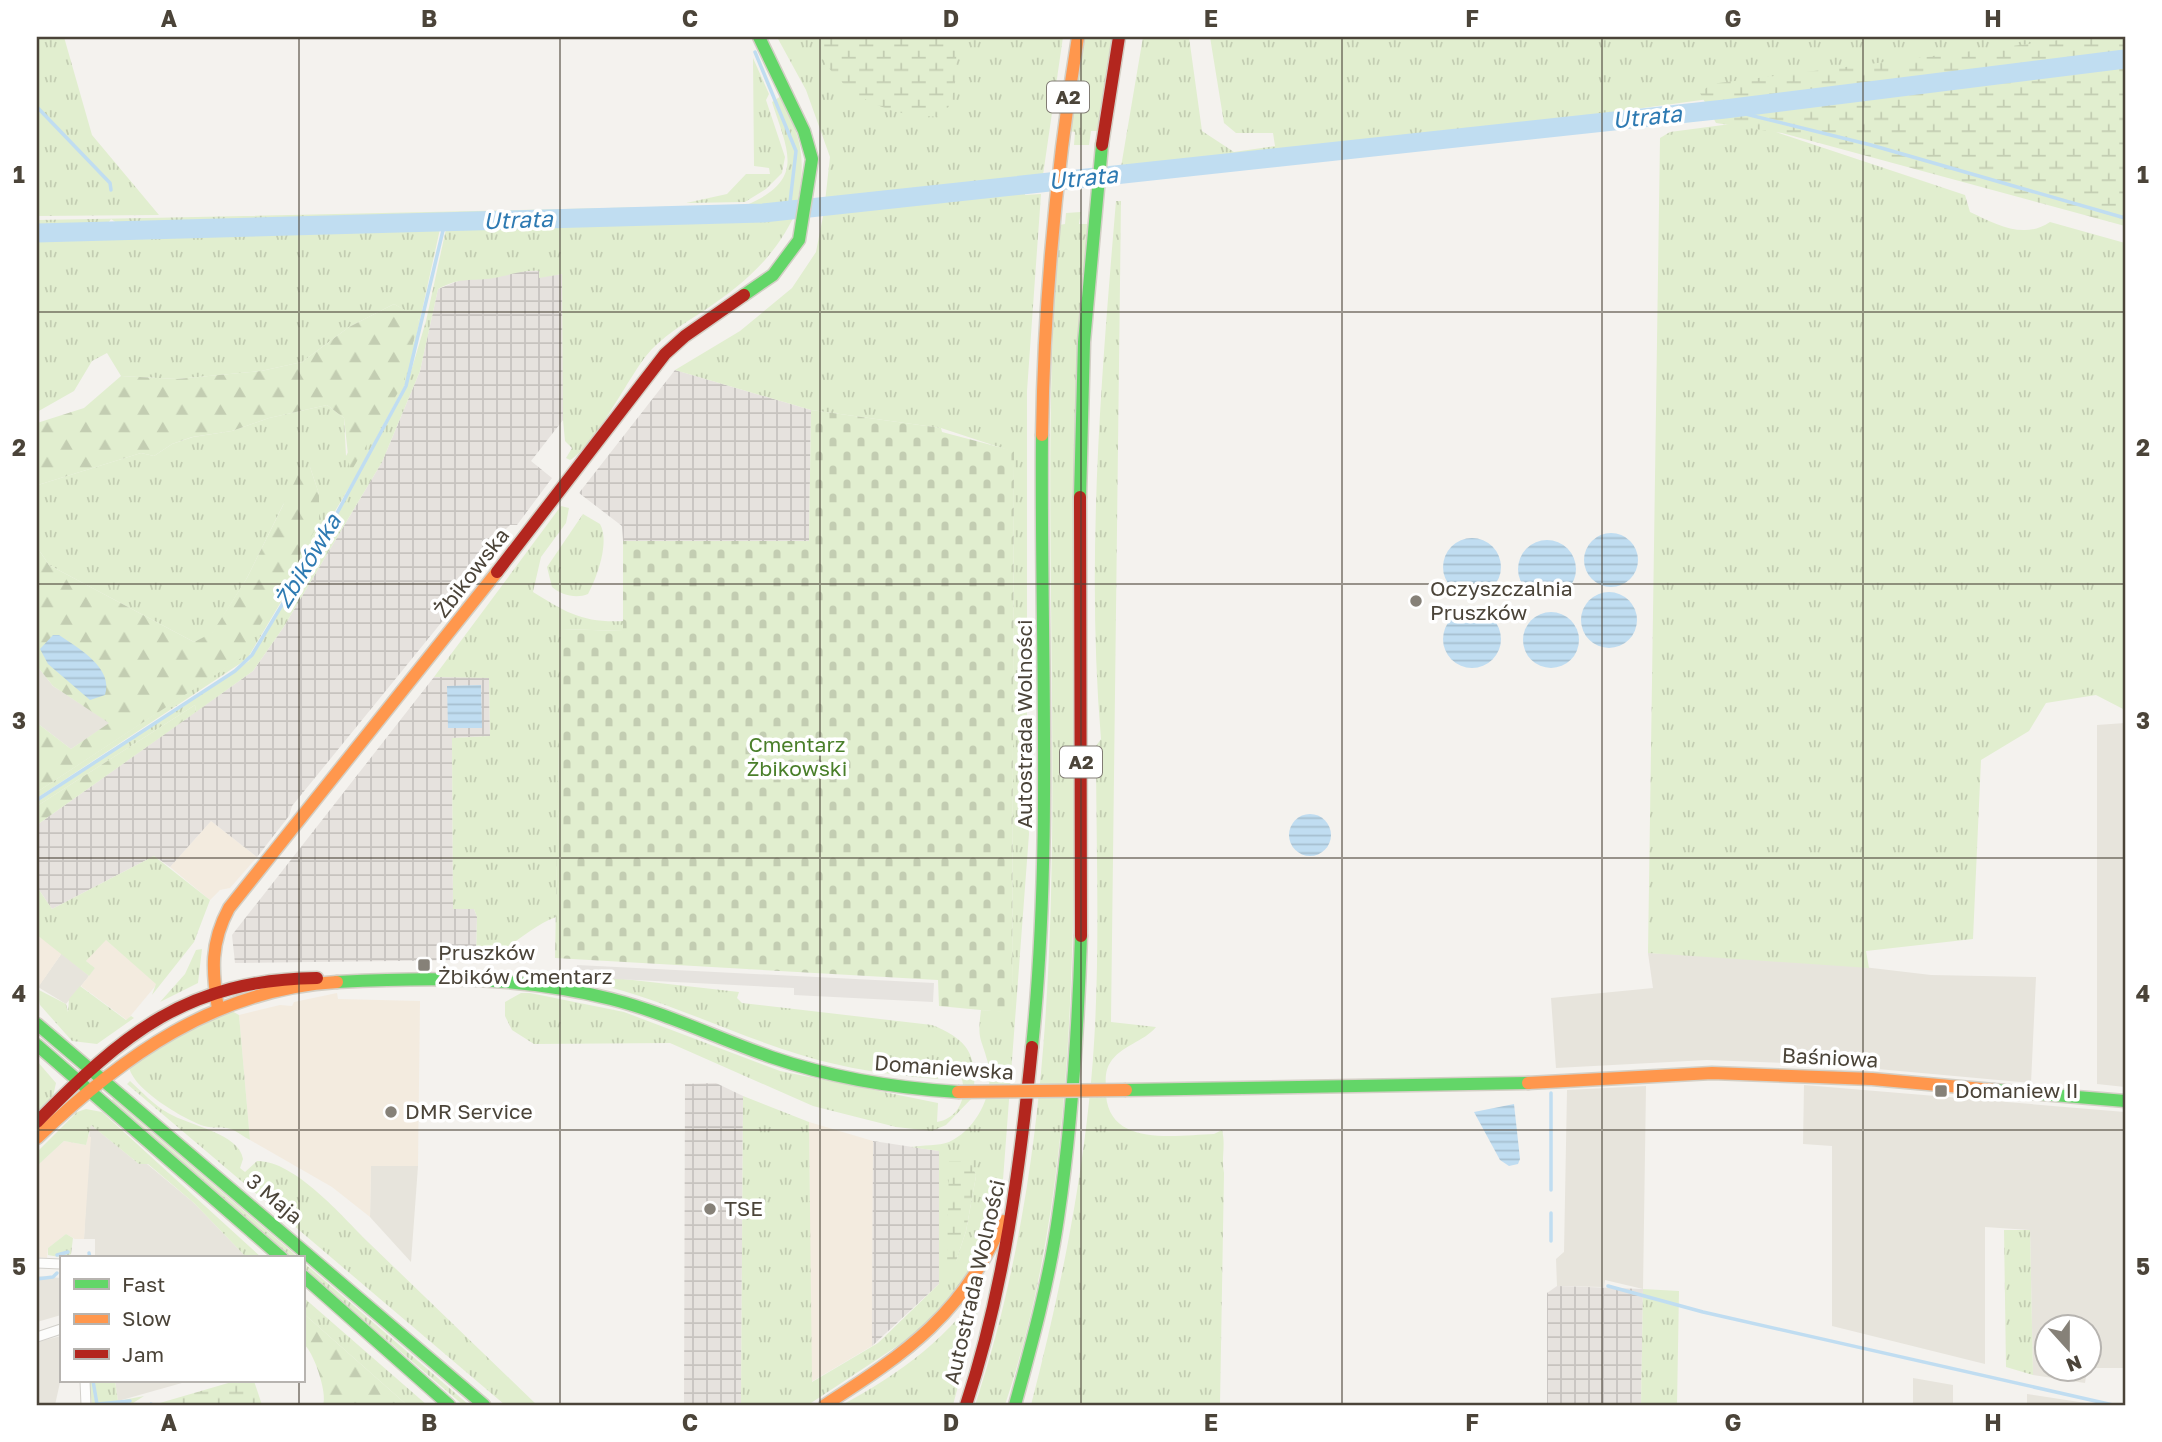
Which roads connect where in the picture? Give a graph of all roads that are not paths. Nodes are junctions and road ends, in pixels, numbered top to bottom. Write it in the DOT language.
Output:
graph roads {
  1 [pos="759,37"];
  2 [pos="1078,37"];
  3 [pos="1119,37"];
  4 [pos="327,982"];
  5 [pos="215,991"];
  6 [pos="218,1009"];
  7 [pos="37,1024"];
  8 [pos="37,1045"];
  9 [pos="89,1067"];
  10 [pos="103,1077"];
  11 [pos="76,1080"];
  12 [pos="1532,1083"];
  13 [pos="87,1090"];
  14 [pos="2125,1101"];
  15 [pos="37,1122"];
  16 [pos="37,1138"];
  17 [pos="1017,1183"];
  18 [pos="280,1256"];
  19 [pos="37,1263"];
  20 [pos="60,1264"];
  21 [pos="304,1277"];
  22 [pos="60,1329"];
  23 [pos="37,1337"];
  24 [pos="85,1382"];
  25 [pos="86,1405"];
  26 [pos="449,1405"];
  27 [pos="484,1405"];
  28 [pos="825,1405"];
  29 [pos="966,1405"];
  30 [pos="1015,1405"];
  1 -- 5 [label="main road, Żbikowska"];
  2 -- 17 [label="main road, Autostrada Wolności / A2"];
  3 -- 30 [label="main road, A2"];
  4 -- 5 [label="main road, Domaniewska"];
  4 -- 6 [label="main road, Domaniewska"];
  4 -- 12 [label="main road, Domaniewska, bridge"];
  5 -- 6 [label="main road, Żbikowska"];
  5 -- 9 [label="main road, Domaniewska"];
  6 -- 10 [label="main road, Domaniewska"];
  7 -- 9 [label="main road, 3 Maja"];
  8 -- 11 [label="main road, 3 Maja"];
  9 -- 10 [label="main road, 3 Maja"];
  9 -- 11 [label="main road, Domaniewska"];
  10 -- 13 [label="main road, Domaniewska"];
  10 -- 27 [label="main road, 3 Maja"];
  11 -- 13 [label="main road, 3 Maja"];
  11 -- 15 [label="main road"];
  12 -- 14 [label="main road, Baśniowa"];
  13 -- 16 [label="main road"];
  13 -- 18 [label="main road, 3 Maja"];
  17 -- 28 [label="main road"];
  17 -- 29 [label="main road, Autostrada Wolności / A2"];
  19 -- 20 [label="street"];
  21 -- 26 [label="main road"];
  22 -- 23 [label="street"];
  24 -- 25 [label="street"];
}
